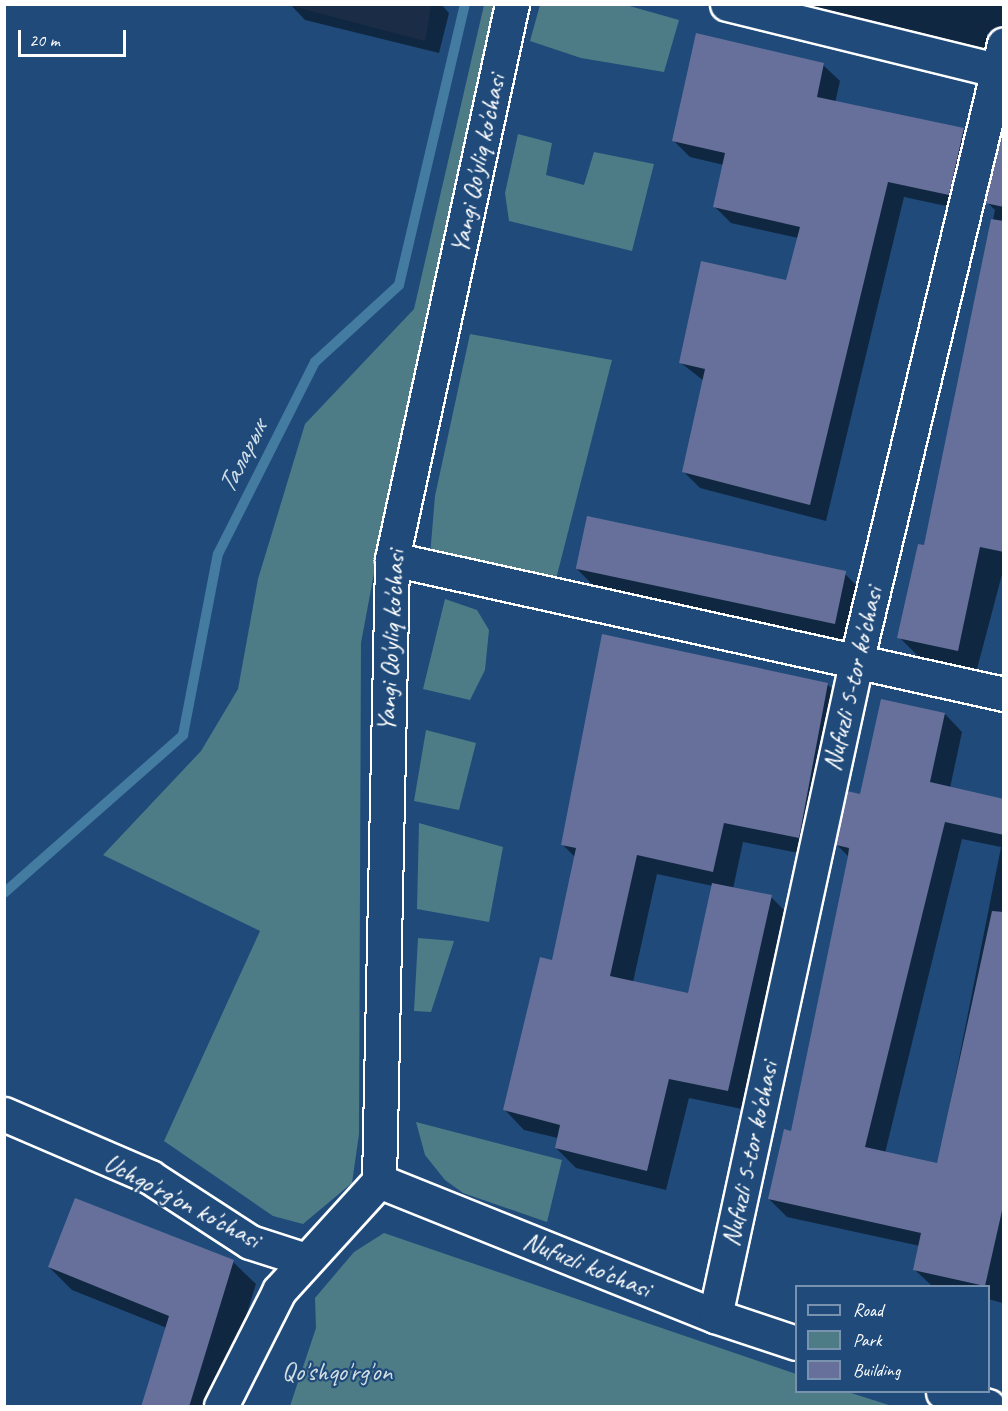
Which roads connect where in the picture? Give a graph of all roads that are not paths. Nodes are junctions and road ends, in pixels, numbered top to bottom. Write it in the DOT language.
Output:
graph roads {
  1 [pos="512,4"];
  2 [pos="727,4"];
  3 [pos="1002,62"];
  4 [pos="392,559"];
  5 [pos="856,658"];
  6 [pos="1004,694"];
  7 [pos="4,1114"];
  8 [pos="379,1181"];
  9 [pos="303,1259"];
  10 [pos="715,1316"];
  11 [pos="795,1343"];
  12 [pos="946,1393"];
  13 [pos="221,1407"];
  14 [pos="988,1407"];
  1 -- 4 [label="street, Yangi Qo'yliq ko'chasi"];
  2 -- 3 [label="street"];
  3 -- 5 [label="street, Nufuzli 5-tor ko'chasi"];
  4 -- 5 [label="street"];
  4 -- 8 [label="street, Yangi Qo'yliq ko'chasi"];
  5 -- 6 [label="street"];
  5 -- 10 [label="street, Nufuzli 5-tor ko'chasi"];
  7 -- 9 [label="street, Uchqo'rg'on ko'chasi"];
  8 -- 9 [label="street"];
  8 -- 10 [label="street, Nufuzli ko'chasi"];
  9 -- 13 [label="street"];
  10 -- 11 [label="street, Nufuzli ko'chasi"];
  12 -- 14 [label="street"];
}
